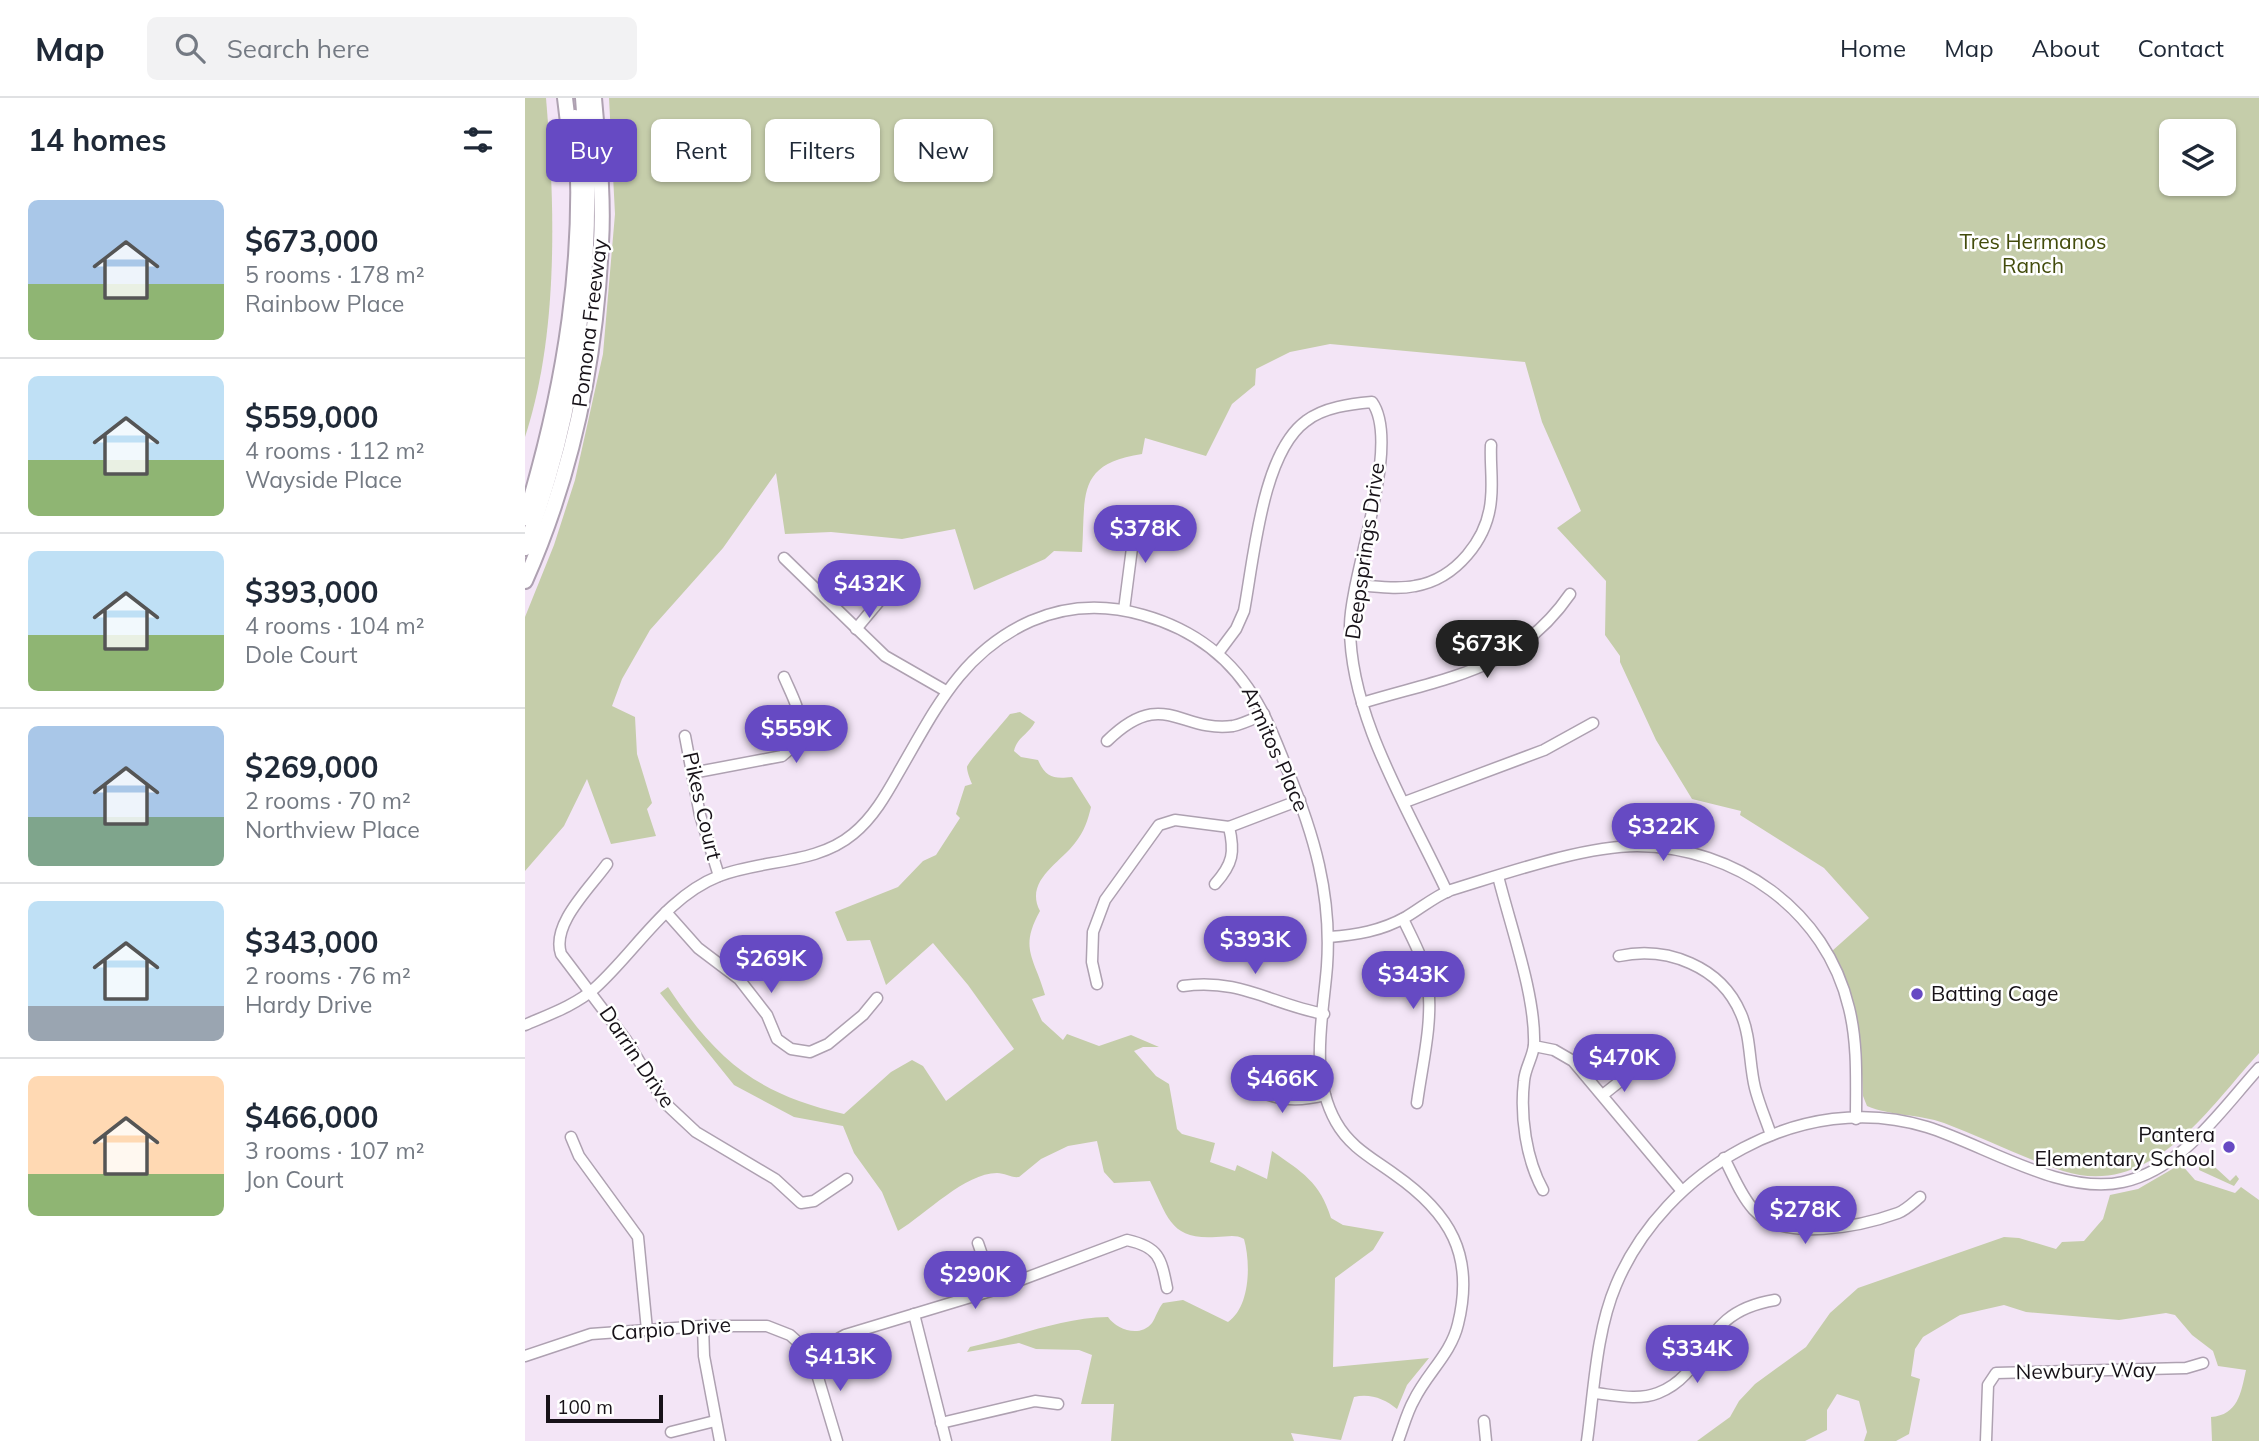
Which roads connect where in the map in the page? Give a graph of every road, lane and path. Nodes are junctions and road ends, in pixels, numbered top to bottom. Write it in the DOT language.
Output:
graph roads {
  1 [pos="565,98"];
  2 [pos="574,98"];
  3 [pos="583,98"];
  4 [pos="594,98"];
  5 [pos="1491,445"];
  6 [pos="525,488"];
  7 [pos="1136,517"];
  8 [pos="525,518"];
  9 [pos="525,548"];
  10 [pos="784,558"];
  11 [pos="525,581"];
  12 [pos="887,585"];
  13 [pos="1356,585"];
  14 [pos="1570,594"];
  15 [pos="1124,610"];
  16 [pos="856,629"];
  17 [pos="1218,653"];
  18 [pos="784,677"];
  19 [pos="946,691"];
  20 [pos="1362,703"];
  21 [pos="1264,714"];
  22 [pos="1593,723"];
  23 [pos="685,736"];
  24 [pos="1107,741"];
  25 [pos="692,773"];
  26 [pos="1300,800"];
  27 [pos="1405,802"];
  28 [pos="1229,827"];
  29 [pos="607,864"];
  30 [pos="719,876"];
  31 [pos="1498,876"];
  32 [pos="1215,884"];
  33 [pos="1447,892"];
  34 [pos="666,912"];
  35 [pos="1403,919"];
  36 [pos="1329,937"];
  37 [pos="1619,956"];
  38 [pos="1097,984"];
  39 [pos="1183,986"];
  40 [pos="592,991"];
  41 [pos="877,998"];
  42 [pos="1324,1014"];
  43 [pos="525,1025"];
  44 [pos="1534,1046"];
  45 [pos="1653,1055"];
  46 [pos="2259,1069"];
  47 [pos="1246,1085"];
  48 [pos="1604,1094"];
  49 [pos="1325,1095"];
  50 [pos="1417,1103"];
  51 [pos="1856,1119"];
  52 [pos="1771,1135"];
  53 [pos="571,1137"];
  54 [pos="1724,1158"];
  55 [pos="847,1179"];
  56 [pos="1543,1190"];
  57 [pos="1682,1191"];
  58 [pos="1920,1198"];
  59 [pos="978,1243"];
  60 [pos="1167,1288"];
  61 [pos="994,1290"];
  62 [pos="1775,1300"];
  63 [pos="914,1314"];
  64 [pos="703,1326"];
  65 [pos="647,1330"];
  66 [pos="811,1354"];
  67 [pos="525,1356"];
  68 [pos="2203,1363"];
  69 [pos="1594,1393"];
  70 [pos="1058,1404"];
  71 [pos="715,1421"];
  72 [pos="1484,1422"];
  73 [pos="941,1423"];
  74 [pos="671,1432"];
  75 [pos="720,1441"];
  76 [pos="837,1441"];
  77 [pos="946,1441"];
  78 [pos="1398,1441"];
  79 [pos="1486,1441"];
  80 [pos="1587,1441"];
  81 [pos="1986,1441"];
  1 -- 6 [label="highway, Pomona Freeway"];
  2 -- 8 [label="highway"];
  3 -- 9 [label="highway"];
  4 -- 11 [label="highway, Pomona Freeway"];
  5 -- 13 [label="street"];
  7 -- 15 [label="street"];
  10 -- 16 [label="street"];
  12 -- 16 [label="street"];
  13 -- 17 [label="street, Deepsprings Drive"];
  13 -- 20 [label="street, Deepsprings Drive"];
  14 -- 20 [label="street"];
  15 -- 17 [label="street, Armitos Place"];
  15 -- 19 [label="street, Armitos Place"];
  16 -- 19 [label="street"];
  17 -- 21 [label="street, Armitos Place"];
  18 -- 25 [label="street"];
  19 -- 30 [label="street, Armitos Place"];
  20 -- 27 [label="street, Deepsprings Drive"];
  21 -- 24 [label="street"];
  21 -- 26 [label="street, Armitos Place"];
  22 -- 27 [label="street"];
  23 -- 25 [label="street, Pikes Court"];
  25 -- 30 [label="street, Pikes Court"];
  26 -- 28 [label="street"];
  26 -- 36 [label="street, Armitos Place"];
  27 -- 33 [label="street, Deepsprings Drive"];
  28 -- 32 [label="street"];
  28 -- 38 [label="street"];
  29 -- 40 [label="street, Darrin Drive"];
  30 -- 34 [label="street, Armitos Place"];
  31 -- 33 [label="street"];
  31 -- 44 [label="street"];
  31 -- 51 [label="street"];
  33 -- 35 [label="street"];
  34 -- 40 [label="street, Armitos Place"];
  34 -- 41 [label="street"];
  35 -- 36 [label="street"];
  35 -- 50 [label="street"];
  36 -- 42 [label="street, Armitos Place"];
  37 -- 52 [label="street"];
  39 -- 42 [label="street"];
  40 -- 43 [label="street, Armitos Place"];
  40 -- 55 [label="street, Darrin Drive"];
  42 -- 49 [label="street, Armitos Place"];
  44 -- 48 [label="street"];
  44 -- 56 [label="street"];
  45 -- 48 [label="street"];
  46 -- 51 [label="street"];
  47 -- 49 [label="street"];
  48 -- 57 [label="street"];
  49 -- 78 [label="street, Armitos Place"];
  51 -- 52 [label="street"];
  52 -- 54 [label="street"];
  53 -- 65 [label="street"];
  54 -- 57 [label="street"];
  54 -- 58 [label="street"];
  57 -- 69 [label="street"];
  59 -- 61 [label="street"];
  60 -- 61 [label="street"];
  61 -- 63 [label="street"];
  62 -- 69 [label="street"];
  63 -- 66 [label="street"];
  63 -- 73 [label="street"];
  64 -- 65 [label="street, Carpio Drive"];
  64 -- 66 [label="street, Carpio Drive"];
  64 -- 71 [label="street"];
  65 -- 67 [label="street, Carpio Drive"];
  66 -- 76 [label="street"];
  68 -- 81 [label="street, Newbury Way"];
  69 -- 80 [label="street"];
  70 -- 73 [label="street"];
  71 -- 74 [label="street"];
  71 -- 75 [label="street"];
  72 -- 79 [label="street"];
  73 -- 77 [label="street"];
}
